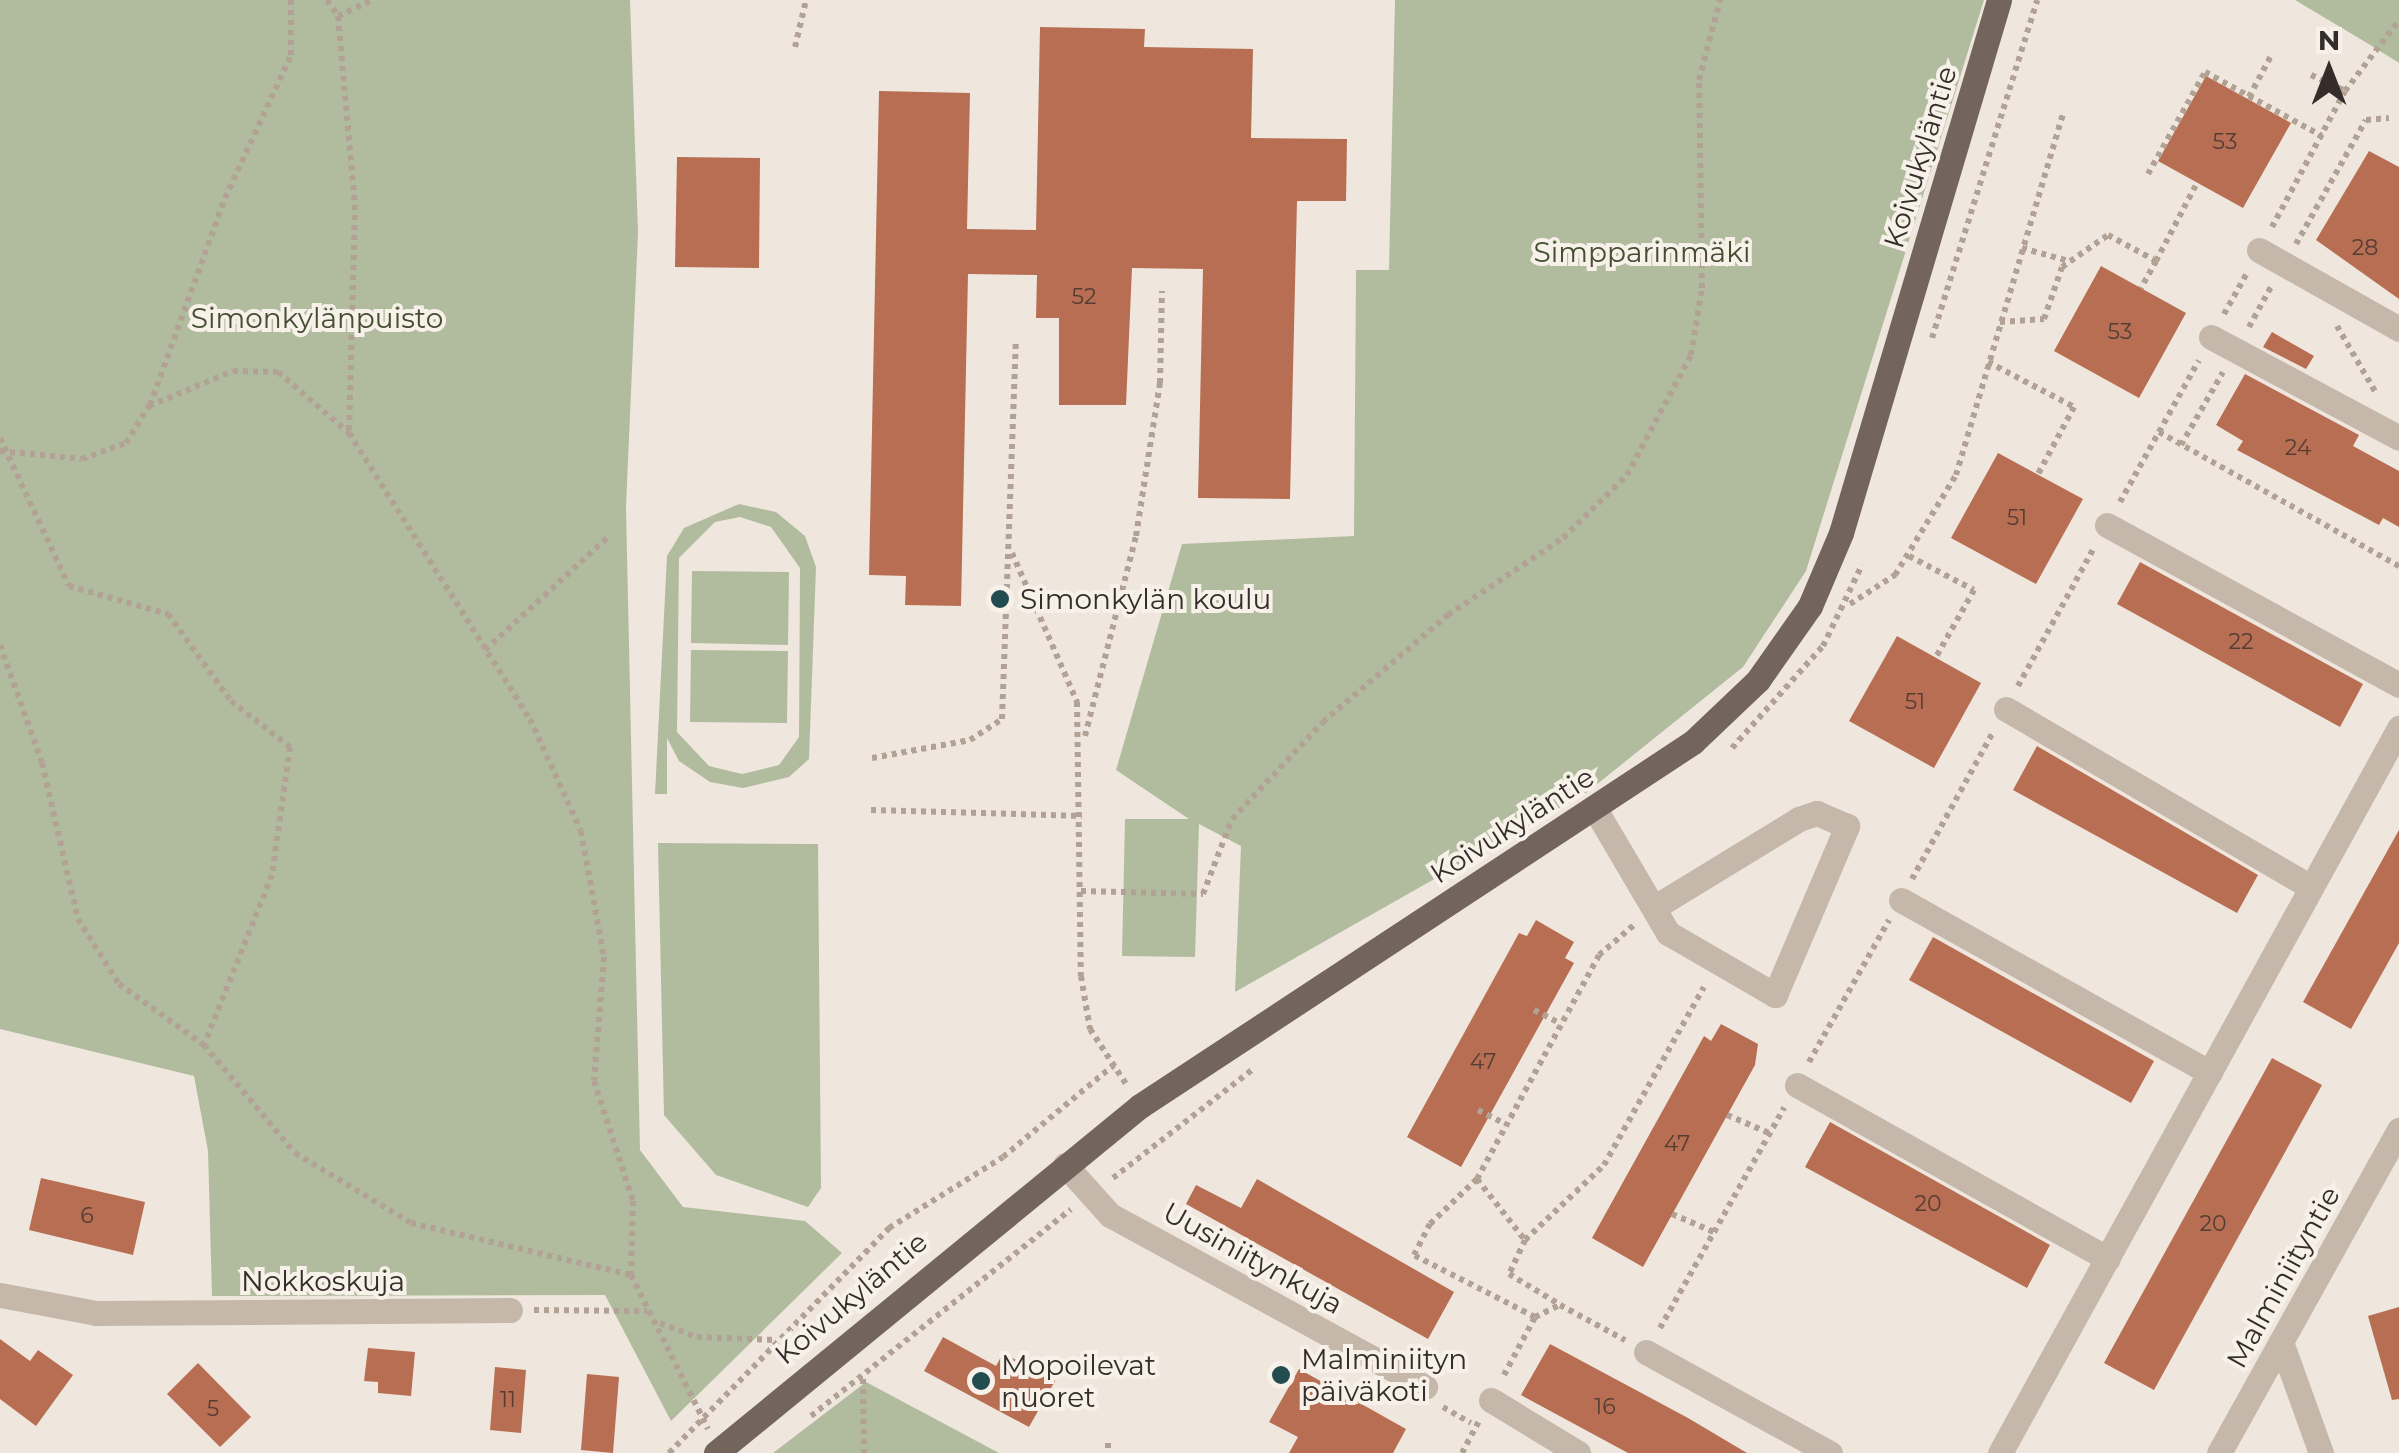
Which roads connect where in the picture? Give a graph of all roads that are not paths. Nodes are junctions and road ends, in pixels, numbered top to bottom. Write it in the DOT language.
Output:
graph roads {
  1 [pos="1999,0"];
  2 [pos="2259,250"];
  3 [pos="2399,329"];
  4 [pos="2212,337"];
  5 [pos="2399,438"];
  6 [pos="2107,525"];
  7 [pos="2399,685"];
  8 [pos="2006,709"];
  9 [pos="2399,728"];
  10 [pos="1595,809"];
  11 [pos="2312,888"];
  12 [pos="1900,900"];
  13 [pos="1655,906"];
  14 [pos="2210,1073"];
  15 [pos="1796,1085"];
  16 [pos="2399,1130"];
  17 [pos="1065,1165"];
  18 [pos="2108,1259"];
  19 [pos="0,1295"];
  20 [pos="510,1310"];
  21 [pos="2281,1342"];
  22 [pos="1646,1352"];
  23 [pos="1425,1386"];
  24 [pos="1490,1400"];
  25 [pos="716,1453"];
  26 [pos="1578,1453"];
  27 [pos="1830,1453"];
  28 [pos="2000,1453"];
  29 [pos="2219,1453"];
  30 [pos="2321,1453"];
  1 -- 10 [label="main road, Koivukyläntie"];
  2 -- 3 [label="street"];
  4 -- 5 [label="street"];
  6 -- 7 [label="street"];
  8 -- 11 [label="street"];
  9 -- 11 [label="street"];
  10 -- 13 [label="street"];
  10 -- 17 [label="main road, Koivukyläntie"];
  11 -- 14 [label="street"];
  12 -- 14 [label="street"];
  13 -- 13 [label="street"];
  14 -- 18 [label="street"];
  15 -- 18 [label="street"];
  16 -- 21 [label="street, Malminiityntie"];
  17 -- 23 [label="street, Uusiniitynkuja"];
  17 -- 25 [label="main road, Koivukyläntie"];
  18 -- 28 [label="street"];
  19 -- 20 [label="street, Nokkoskuja"];
  21 -- 29 [label="street, Malminiityntie"];
  21 -- 30 [label="street"];
  22 -- 27 [label="street"];
  24 -- 26 [label="street"];
}
